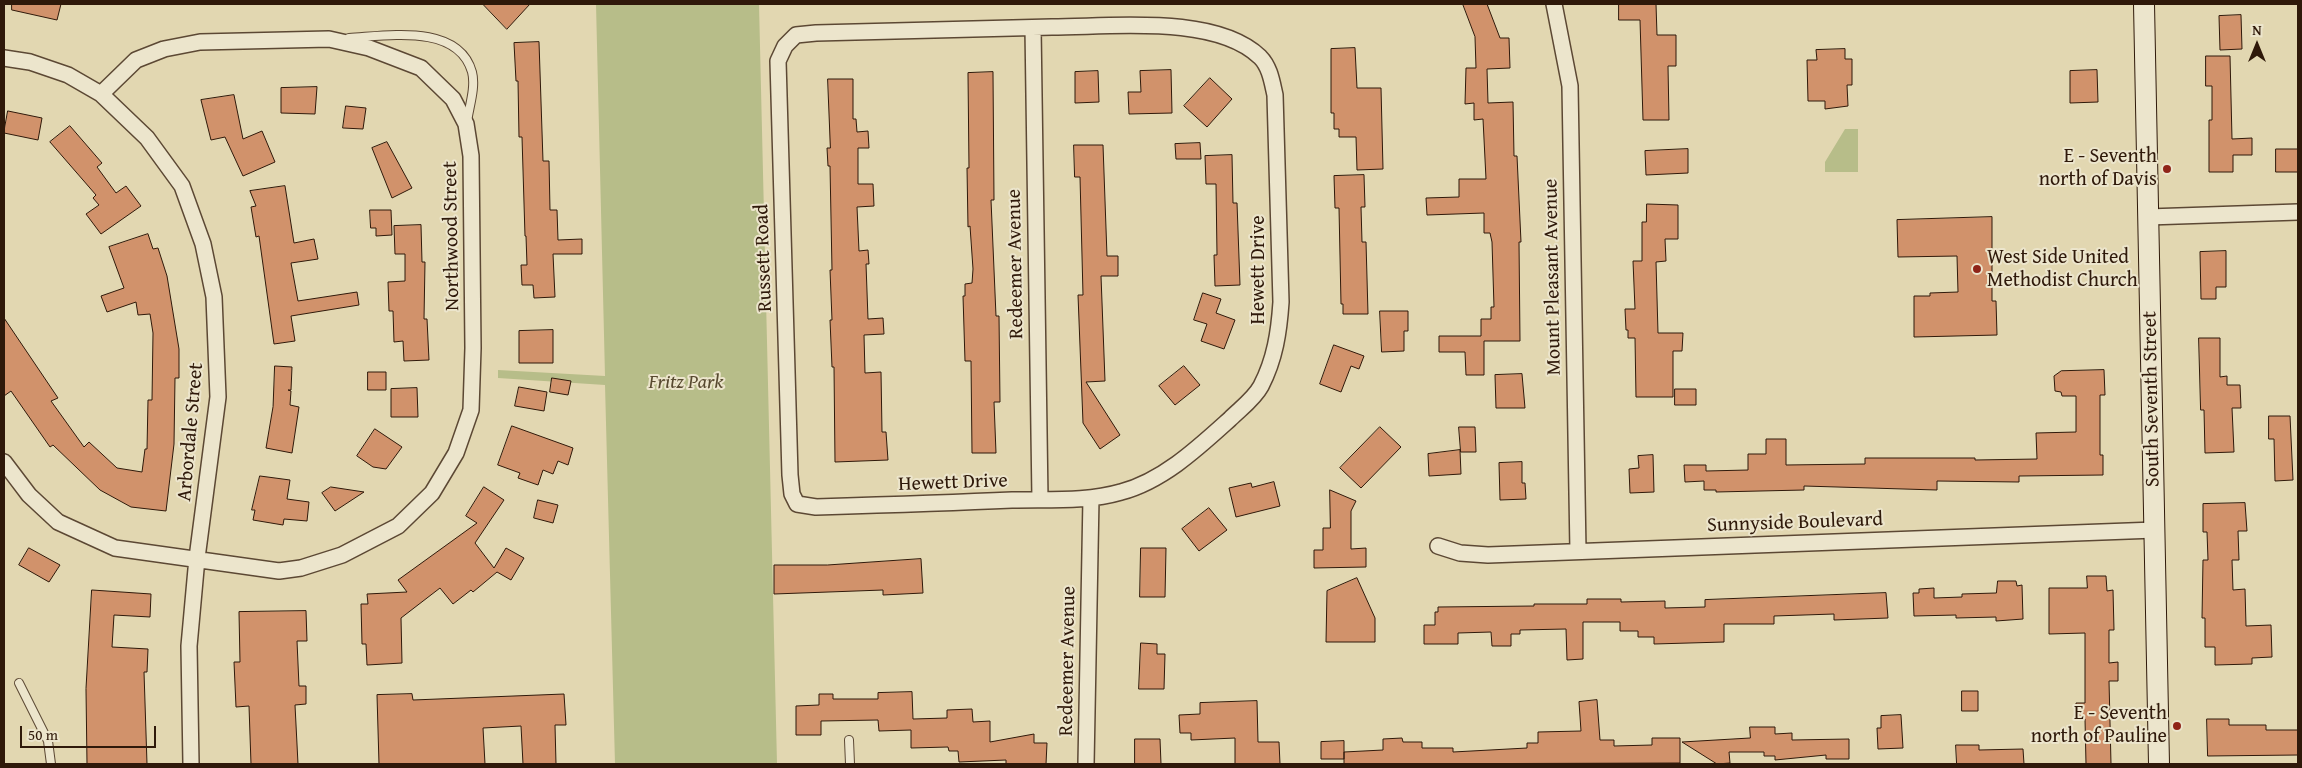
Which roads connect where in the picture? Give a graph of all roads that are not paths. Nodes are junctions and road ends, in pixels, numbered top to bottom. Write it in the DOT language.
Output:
graph roads {
  1 [pos="1554,4"];
  2 [pos="2144,4"];
  3 [pos="1033,28"];
  4 [pos="329,39"];
  5 [pos="4,58"];
  6 [pos="101,94"];
  7 [pos="466,124"];
  8 [pos="2298,212"];
  9 [pos="2148,217"];
  10 [pos="4,462"];
  11 [pos="1091,498"];
  12 [pos="1040,500"];
  13 [pos="797,504"];
  14 [pos="2155,530"];
  15 [pos="1438,546"];
  16 [pos="1578,551"];
  17 [pos="197,558"];
  18 [pos="19,683"];
  19 [pos="849,740"];
  20 [pos="51,764"];
  21 [pos="191,764"];
  22 [pos="850,764"];
  23 [pos="1086,764"];
  24 [pos="2159,764"];
  1 -- 16 [label="street, Mount Pleasant Avenue"];
  2 -- 9 [label="street, South Seventh Street"];
  3 -- 11 [label="street, Hewett Drive"];
  3 -- 12 [label="street, Redeemer Avenue"];
  3 -- 13 [label="street, Russett Road"];
  4 -- 6 [label="street, Northwood Street"];
  4 -- 7 [label="street, Northwood Street"];
  4 -- 7 [label="lane"];
  5 -- 6 [label="street, Arbordale Street"];
  6 -- 17 [label="street, Arbordale Street"];
  7 -- 17 [label="street, Northwood Street"];
  8 -- 9 [label="street"];
  9 -- 14 [label="street, South Seventh Street"];
  10 -- 17 [label="street, Northwood Street"];
  11 -- 12 [label="street, Hewett Drive"];
  11 -- 23 [label="street, Redeemer Avenue"];
  12 -- 13 [label="street, Hewett Drive"];
  14 -- 16 [label="street, Sunnyside Boulevard"];
  14 -- 24 [label="street, South Seventh Street"];
  15 -- 16 [label="street, Sunnyside Boulevard"];
  17 -- 21 [label="street, Arbordale Street"];
  18 -- 20 [label="lane"];
  19 -- 22 [label="lane"];
}
